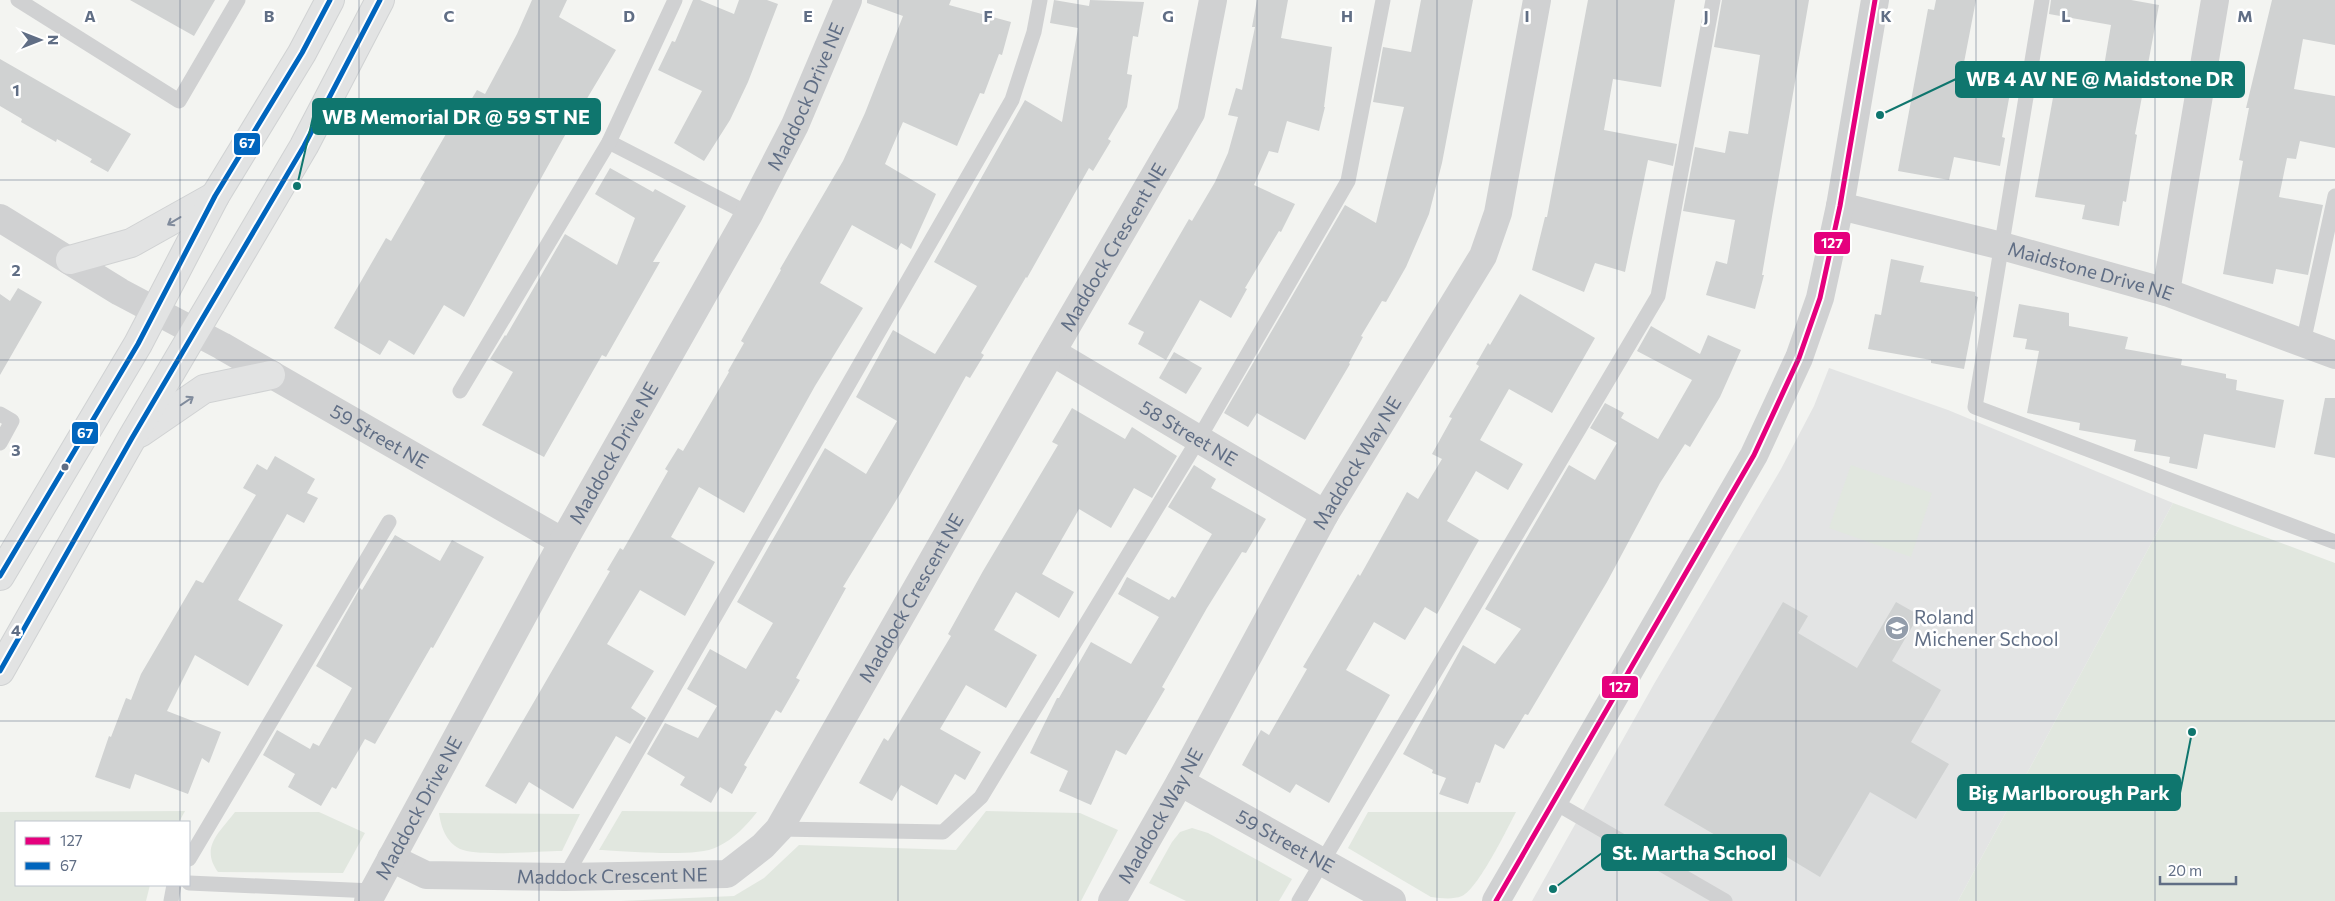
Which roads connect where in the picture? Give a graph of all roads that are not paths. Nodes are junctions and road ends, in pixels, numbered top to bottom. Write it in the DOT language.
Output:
graph roads {
  1 [pos="18,0"];
  2 [pos="238,0"];
  3 [pos="330,0"];
  4 [pos="380,0"];
  5 [pos="675,0"];
  6 [pos="848,0"];
  7 [pos="1040,0"];
  8 [pos="1213,0"];
  9 [pos="1383,0"];
  10 [pos="1537,0"];
  11 [pos="1712,0"];
  12 [pos="1875,0"];
  13 [pos="2042,0"];
  14 [pos="2216,0"];
  15 [pos="609,142"];
  16 [pos="216,196"];
  17 [pos="2335,196"];
  18 [pos="1840,206"];
  19 [pos="749,214"];
  20 [pos="0,218"];
  21 [pos="2002,246"];
  22 [pos="70,260"];
  23 [pos="2166,292"];
  24 [pos="155,311"];
  25 [pos="195,331"];
  26 [pos="2303,343"];
  27 [pos="1052,352"];
  28 [pos="2335,355"];
  29 [pos="272,375"];
  30 [pos="460,391"];
  31 [pos="0,414"];
  32 [pos="132,438"];
  33 [pos="1198,440"];
  34 [pos="0,442"];
  35 [pos="1326,514"];
  36 [pos="389,522"];
  37 [pos="563,542"];
  38 [pos="2335,542"];
  39 [pos="0,576"];
  40 [pos="0,671"];
  41 [pos="1180,782"];
  42 [pos="1554,802"];
  43 [pos="779,829"];
  44 [pos="190,857"];
  45 [pos="392,858"];
  46 [pos="1321,861"];
  47 [pos="564,877"];
  48 [pos="190,883"];
  49 [pos="174,886"];
  50 [pos="371,896"];
  51 [pos="1498,900"];
  52 [pos="171,901"];
  53 [pos="1112,901"];
  54 [pos="1299,901"];
  55 [pos="1392,901"];
  56 [pos="1725,901"];
  1 -- 2 [label="lane"];
  3 -- 16 [label="main road"];
  4 -- 25 [label="main road"];
  5 -- 15 [label="lane"];
  6 -- 19 [label="street, Maddock Drive NE"];
  7 -- 47 [label="lane"];
  8 -- 27 [label="street, Maddock Crescent NE"];
  9 -- 33 [label="lane"];
  10 -- 35 [label="street, Maddock Way NE"];
  11 -- 46 [label="lane"];
  12 -- 18 [label="street"];
  13 -- 21 [label="lane"];
  14 -- 23 [label="street"];
  15 -- 19 [label="lane"];
  15 -- 30 [label="lane"];
  16 -- 22 [label="main road, one-way"];
  16 -- 24 [label="main road"];
  17 -- 26 [label="lane"];
  18 -- 21 [label="street, Maidstone Drive NE"];
  18 -- 42 [label="street"];
  19 -- 37 [label="street, Maddock Drive NE"];
  20 -- 22 [label="street, 59 Street NE"];
  21 -- 23 [label="street, Maidstone Drive NE"];
  21 -- 38 [label="lane"];
  22 -- 24 [label="street, 59 Street NE"];
  23 -- 26 [label="street, Maidstone Drive NE"];
  24 -- 25 [label="street, 59 Street NE"];
  24 -- 39 [label="main road"];
  25 -- 29 [label="street, 59 Street NE"];
  25 -- 32 [label="main road"];
  26 -- 28 [label="street, Maidstone Drive NE"];
  27 -- 33 [label="street, 58 Street NE"];
  27 -- 43 [label="street, Maddock Crescent NE"];
  32 -- 29 [label="main road, one-way"];
  29 -- 37 [label="street, 59 Street NE"];
  31 -- 34 [label="lane"];
  32 -- 40 [label="main road"];
  33 -- 35 [label="street, 58 Street NE"];
  33 -- 43 [label="lane"];
  35 -- 41 [label="street, Maddock Way NE"];
  36 -- 44 [label="lane"];
  37 -- 45 [label="street, Maddock Drive NE"];
  41 -- 46 [label="street, 59 Street NE"];
  41 -- 53 [label="street, Maddock Way NE"];
  42 -- 51 [label="street"];
  42 -- 56 [label="lane"];
  43 -- 47 [label="street, Maddock Crescent NE"];
  45 -- 47 [label="street, Maddock Crescent NE"];
  45 -- 50 [label="street, Maddock Drive NE"];
  46 -- 54 [label="lane"];
  46 -- 55 [label="street, 59 Street NE"];
  48 -- 50 [label="lane"];
  49 -- 52 [label="lane"];
}
